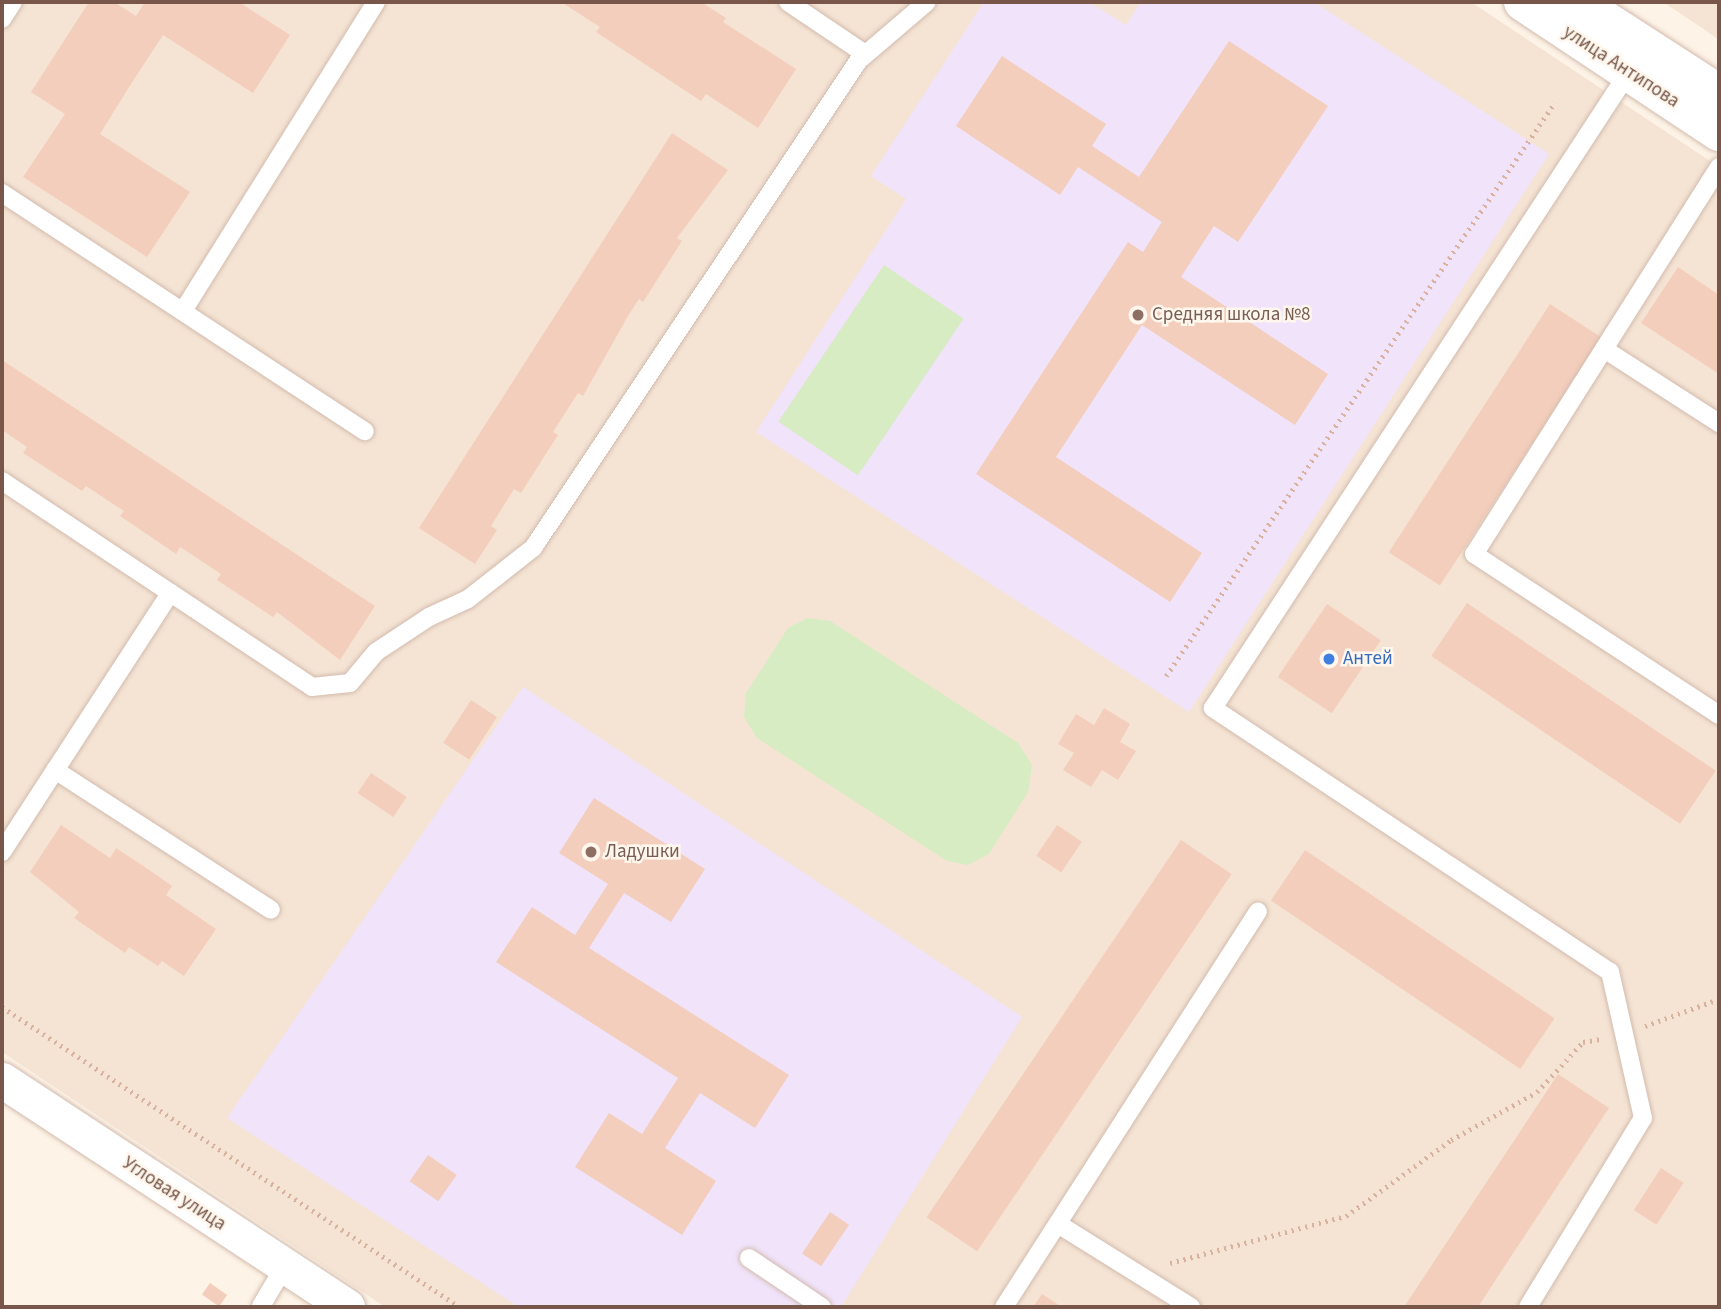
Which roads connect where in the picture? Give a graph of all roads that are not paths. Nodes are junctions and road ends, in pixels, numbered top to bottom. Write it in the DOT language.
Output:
graph roads {
  1 [pos="13,2"];
  2 [pos="376,2"];
  3 [pos="788,2"];
  4 [pos="927,2"];
  5 [pos="1523,2"];
  6 [pos="1577,2"];
  7 [pos="2,19"];
  8 [pos="865,54"];
  9 [pos="1637,59"];
  10 [pos="1719,94"];
  11 [pos="1719,132"];
  12 [pos="1719,167"];
  13 [pos="2,192"];
  14 [pos="183,312"];
  15 [pos="1604,349"];
  16 [pos="1719,423"];
  17 [pos="365,431"];
  18 [pos="2,481"];
  19 [pos="170,593"];
  20 [pos="1719,715"];
  21 [pos="55,770"];
  22 [pos="7,831"];
  23 [pos="2,852"];
  24 [pos="271,910"];
  25 [pos="1258,911"];
  26 [pos="2,1080"];
  27 [pos="1058,1224"];
  28 [pos="749,1258"];
  29 [pos="285,1266"];
  30 [pos="261,1306"];
  31 [pos="347,1307"];
  32 [pos="822,1307"];
  33 [pos="1004,1307"];
  34 [pos="1191,1307"];
  35 [pos="1528,1307"];
  1 -- 7 [label="lane"];
  2 -- 14 [label="lane"];
  3 -- 8 [label="lane"];
  4 -- 8 [label="lane"];
  5 -- 9 [label="main road, улица Антипова"];
  6 -- 9 [label="main road, улица Антипова"];
  8 -- 19 [label="lane"];
  9 -- 10 [label="main road, улица Антипова"];
  9 -- 11 [label="main road, улица Антипова"];
  9 -- 35 [label="lane"];
  12 -- 15 [label="lane"];
  13 -- 14 [label="lane"];
  14 -- 17 [label="lane"];
  15 -- 16 [label="lane"];
  15 -- 20 [label="lane"];
  18 -- 19 [label="lane"];
  19 -- 21 [label="lane"];
  21 -- 22 [label="lane"];
  21 -- 24 [label="lane"];
  22 -- 23 [label="lane"];
  25 -- 27 [label="lane"];
  26 -- 29 [label="street, Угловая улица"];
  27 -- 33 [label="lane"];
  27 -- 34 [label="lane"];
  28 -- 32 [label="lane"];
  29 -- 30 [label="lane"];
  29 -- 31 [label="street, Угловая улица"];
}
